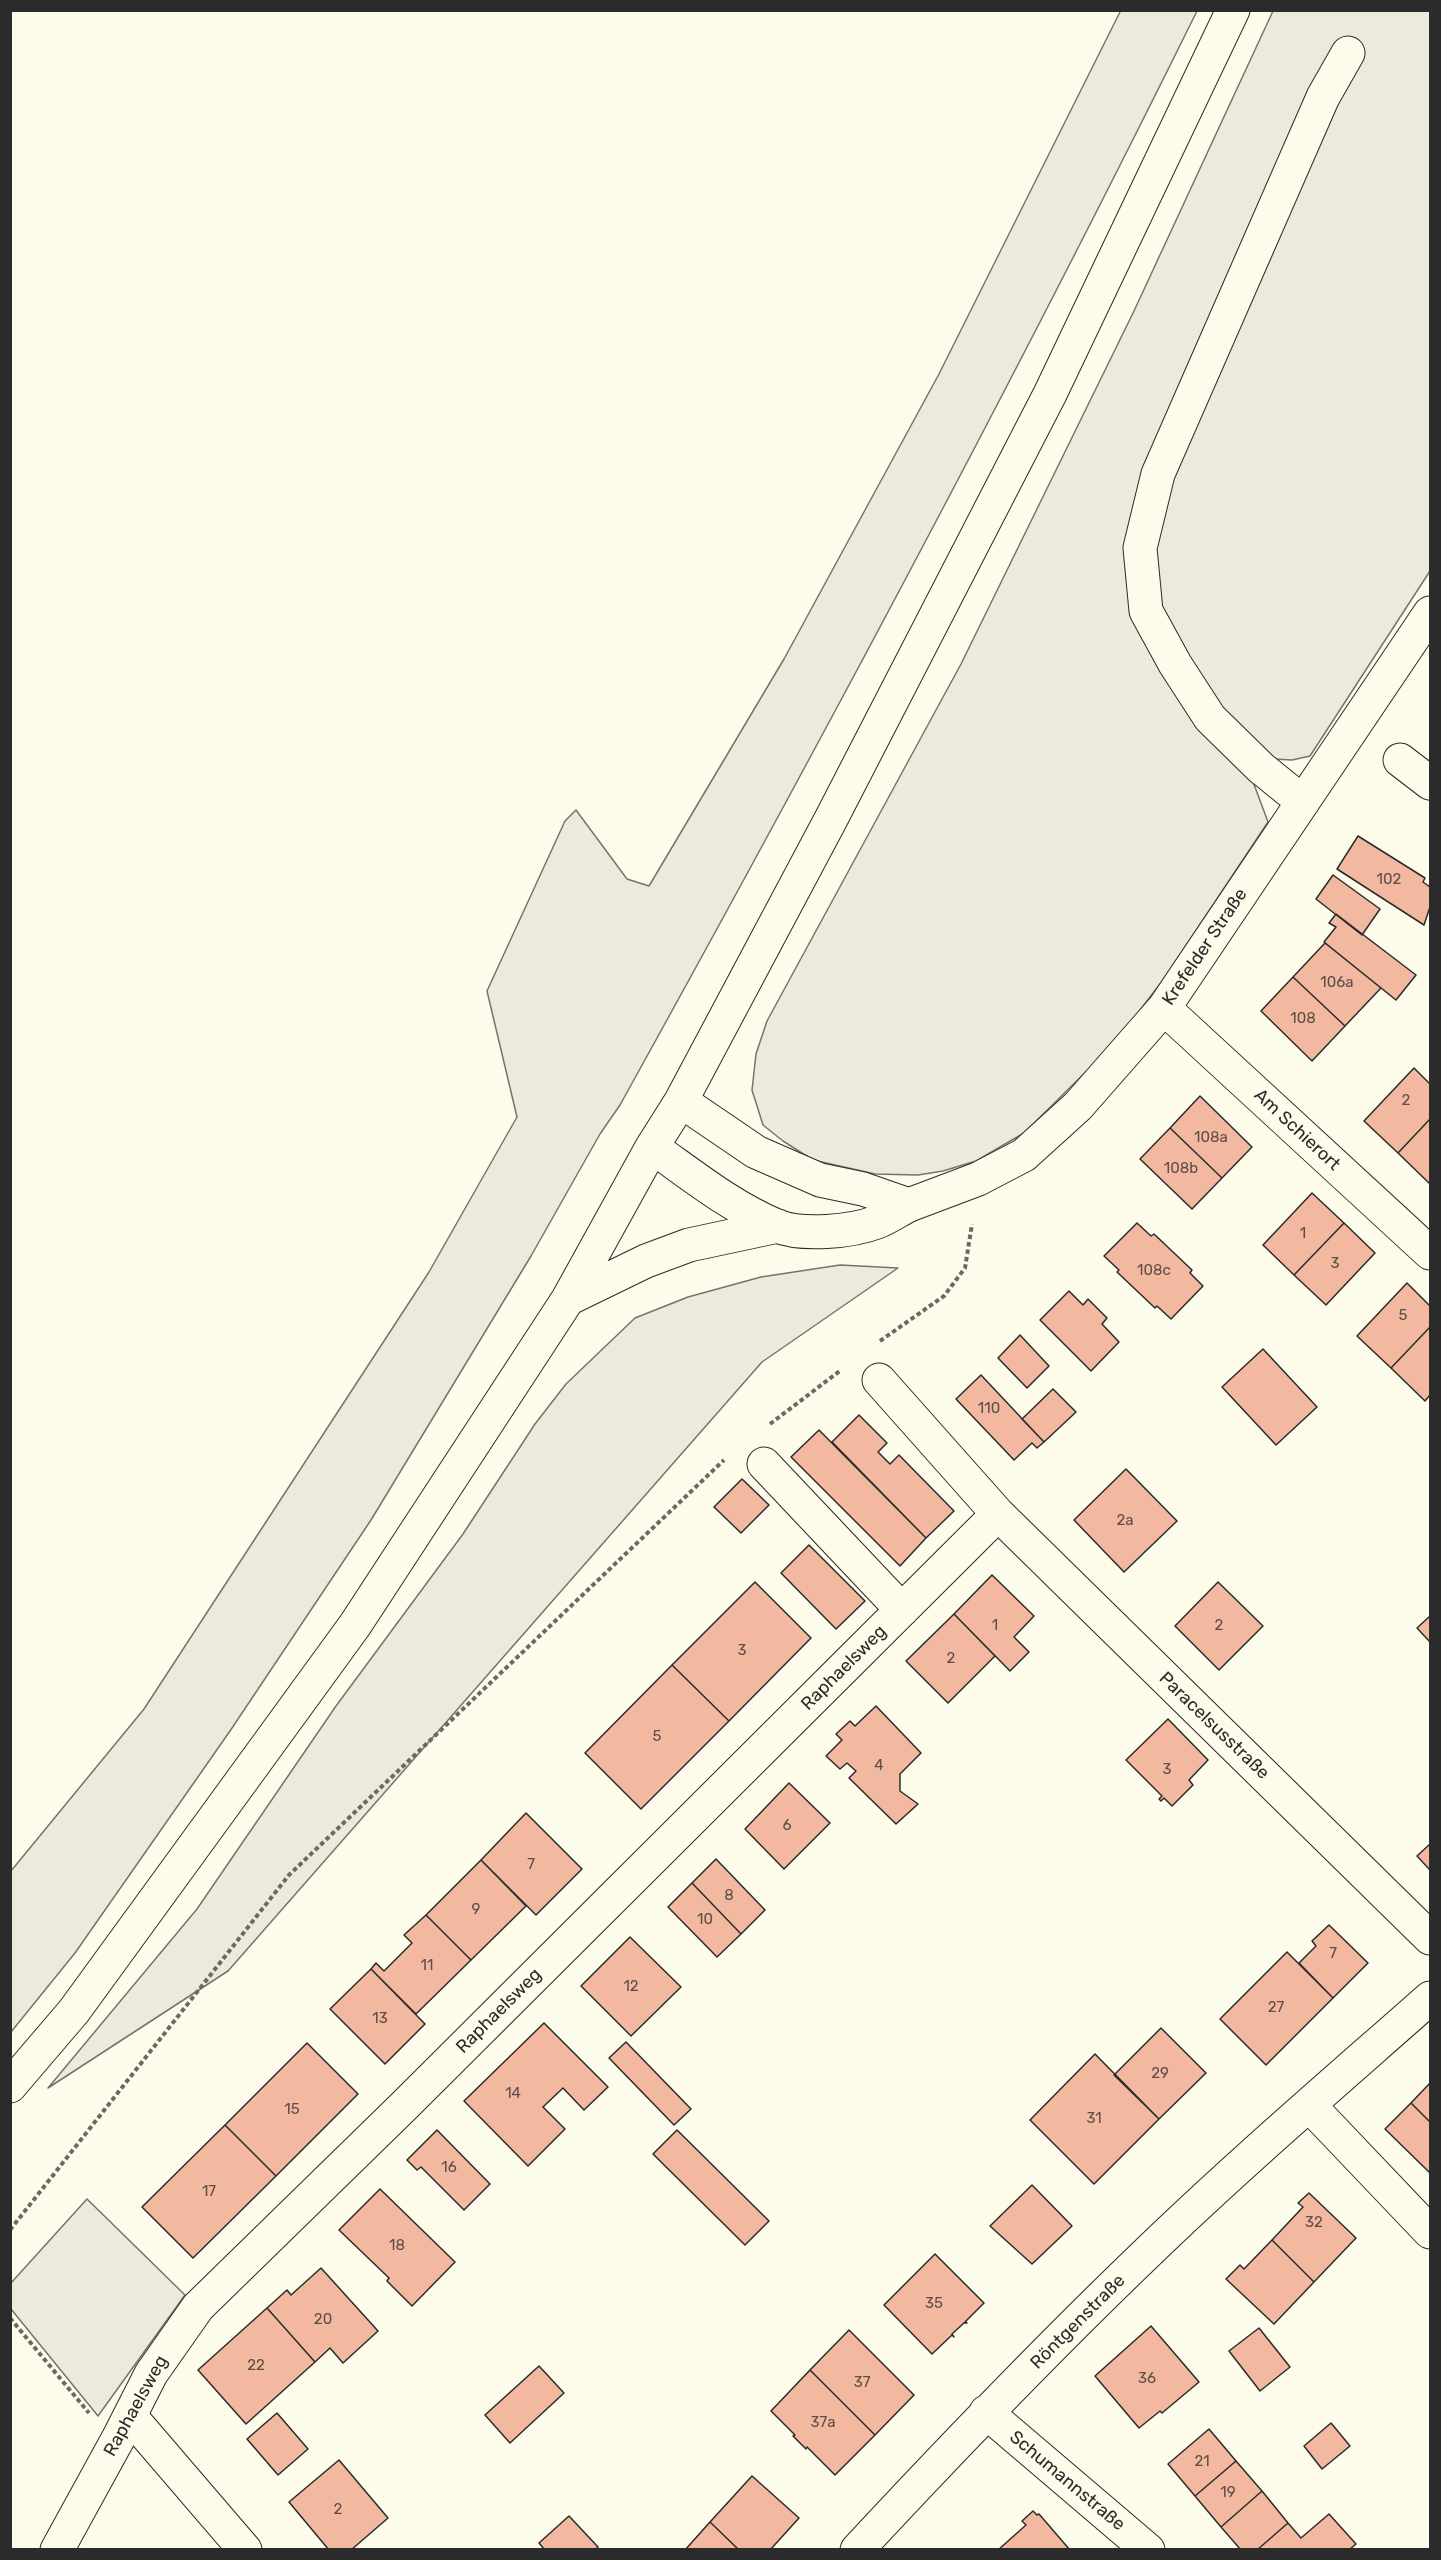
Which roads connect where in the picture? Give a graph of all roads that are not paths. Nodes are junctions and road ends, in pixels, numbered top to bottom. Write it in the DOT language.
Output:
graph roads {
  1 [pos="1233,10"];
  2 [pos="1348,53"];
  3 [pos="1431,613"];
  4 [pos="1400,760"];
  5 [pos="1431,783"];
  6 [pos="1303,802"];
  7 [pos="1164,1008"];
  8 [pos="681,1101"];
  9 [pos="652,1147"];
  10 [pos="909,1205"];
  11 [pos="778,1226"];
  12 [pos="1431,1253"];
  13 [pos="568,1299"];
  14 [pos="879,1380"];
  15 [pos="765,1464"];
  16 [pos="998,1514"];
  17 [pos="902,1610"];
  18 [pos="1431,1938"];
  19 [pos="1431,1998"];
  20 [pos="10,2086"];
  21 [pos="1309,2105"];
  22 [pos="1431,2232"];
  23 [pos="986,2412"];
  24 [pos="125,2427"];
  25 [pos="57,2550"];
  26 [pos="245,2550"];
  27 [pos="857,2550"];
  28 [pos="1148,2550"];
  1 -- 8 [label="street"];
  2 -- 6 [label="street"];
  3 -- 6 [label="street, Krefelder Straße"];
  4 -- 5 [label="street"];
  6 -- 7 [label="street, Krefelder Straße"];
  7 -- 10 [label="street, Krefelder Straße"];
  7 -- 12 [label="street, Am Schierort"];
  8 -- 9 [label="street"];
  8 -- 10 [label="street"];
  9 -- 11 [label="street"];
  9 -- 13 [label="street"];
  10 -- 11 [label="street, Krefelder Straße"];
  11 -- 13 [label="street"];
  13 -- 20 [label="street"];
  14 -- 16 [label="street, Paracelsusstraße"];
  15 -- 17 [label="street"];
  16 -- 17 [label="street, Raphaelsweg"];
  16 -- 18 [label="street, Paracelsusstraße"];
  17 -- 24 [label="street, Raphaelsweg"];
  19 -- 21 [label="street, Röntgenstraße"];
  21 -- 22 [label="street"];
  21 -- 23 [label="street, Röntgenstraße"];
  23 -- 27 [label="street, Röntgenstraße"];
  23 -- 28 [label="street, Schumannstraße"];
  24 -- 25 [label="street, Raphaelsweg"];
  24 -- 26 [label="street"];
}
